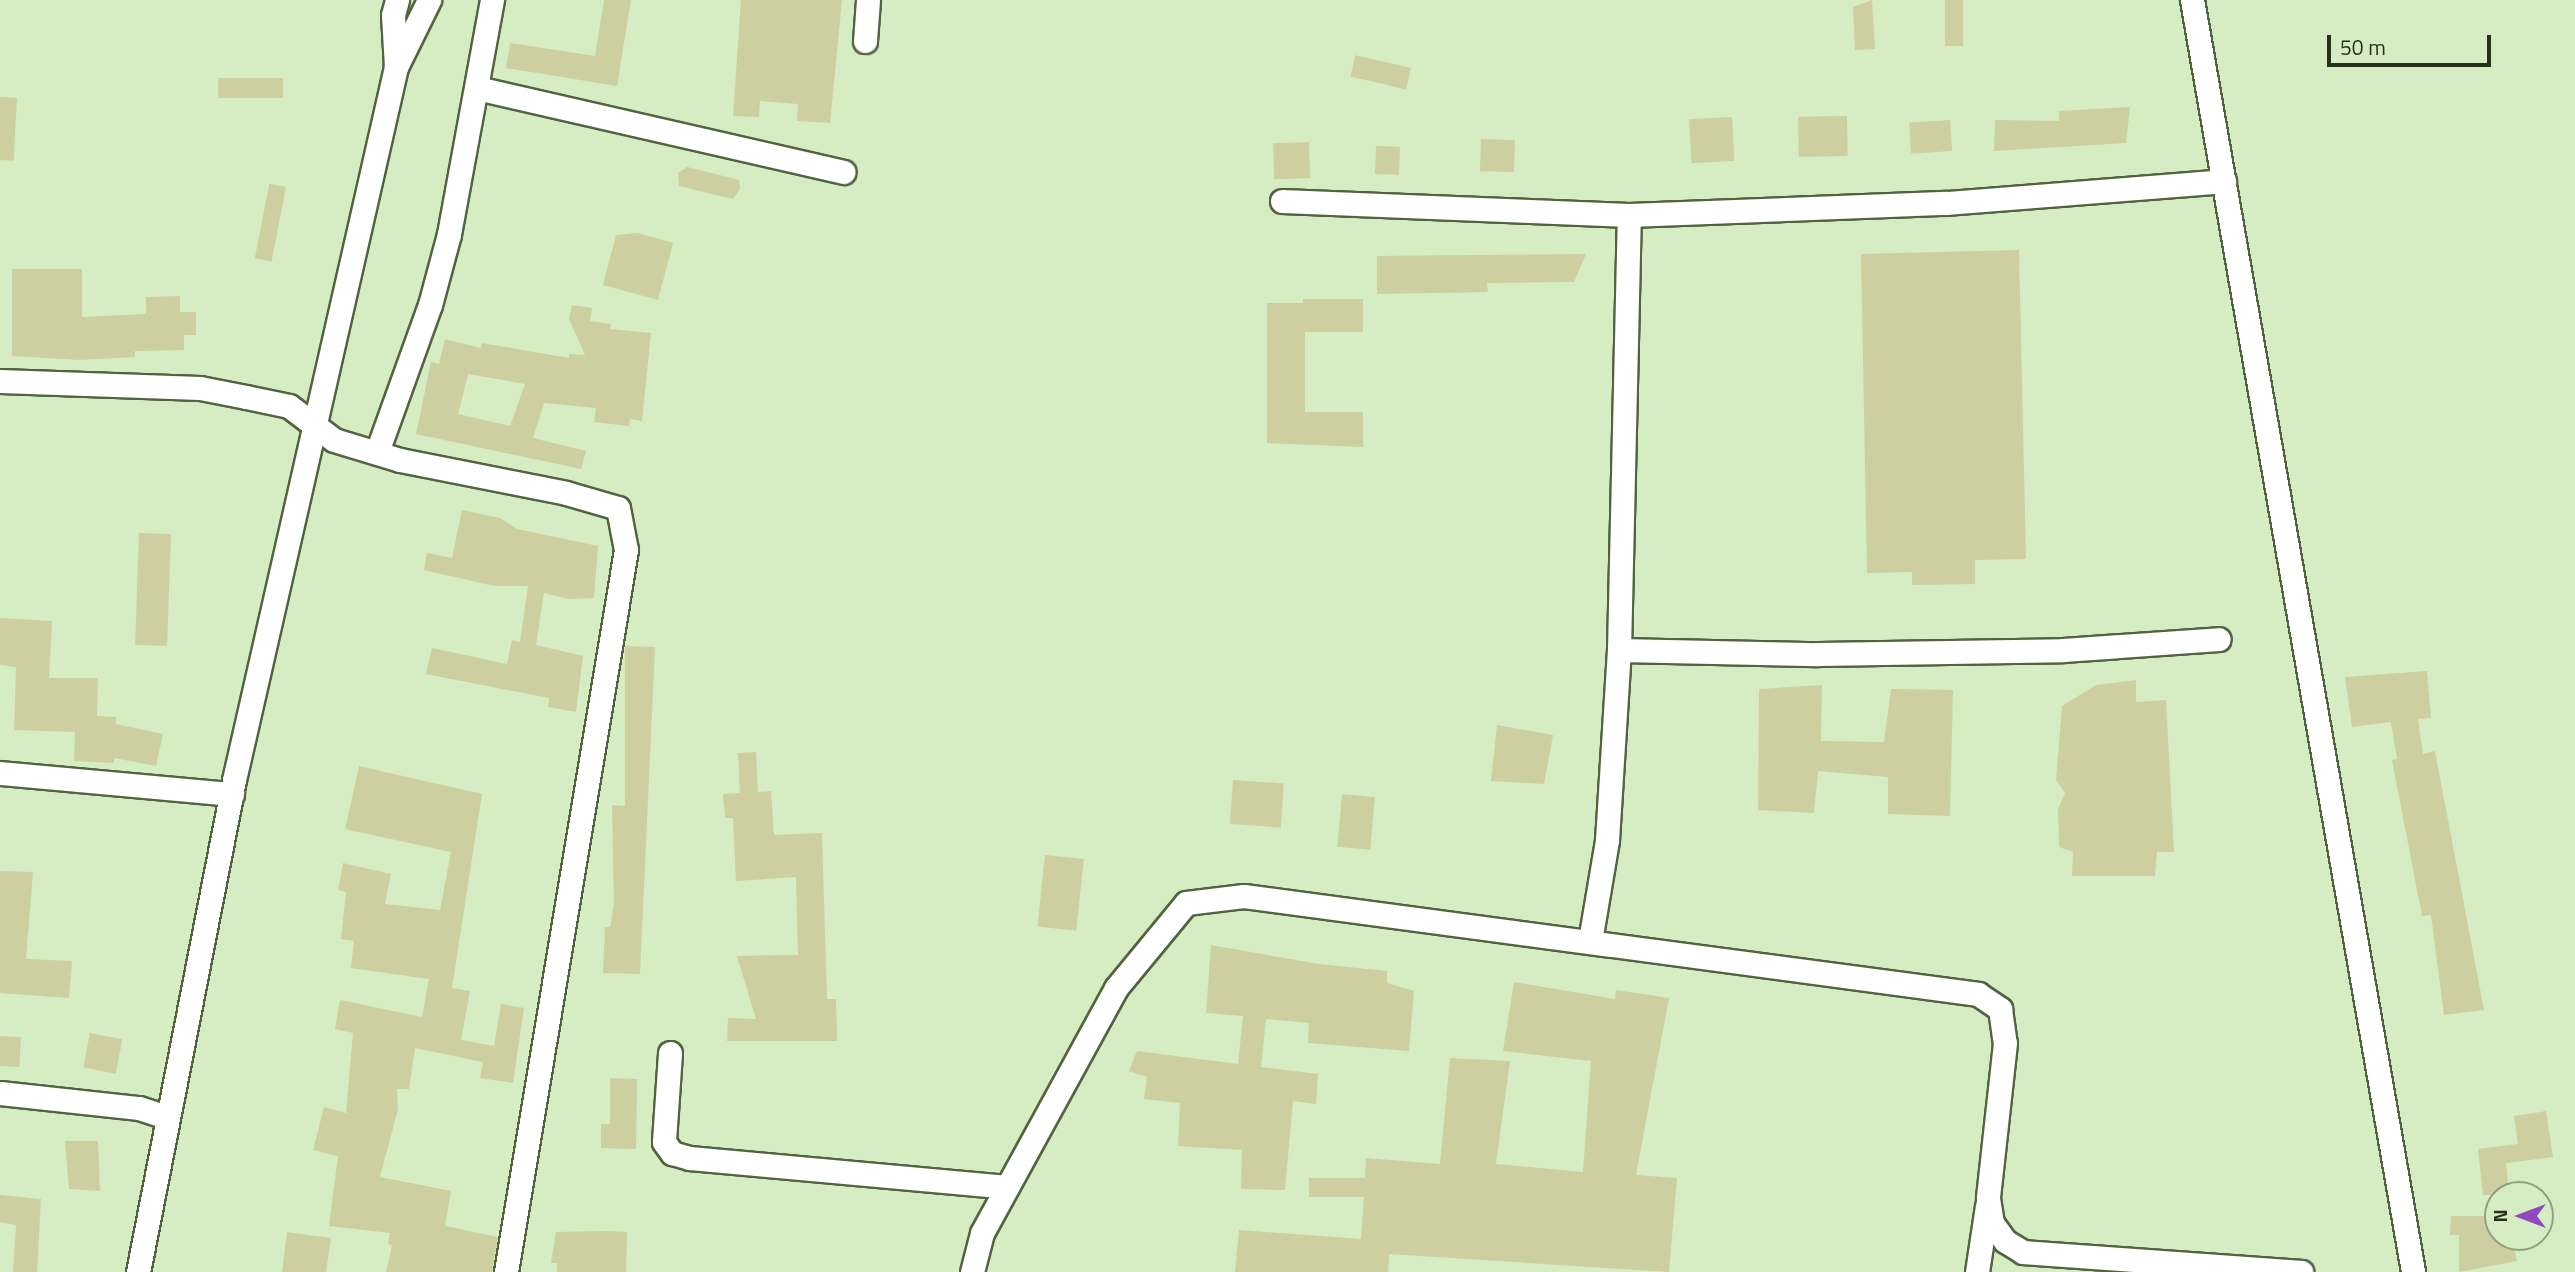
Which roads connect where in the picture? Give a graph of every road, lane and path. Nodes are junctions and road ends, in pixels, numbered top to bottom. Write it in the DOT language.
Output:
graph roads {
  1 [pos="397,0"];
  2 [pos="429,0"];
  3 [pos="492,0"];
  4 [pos="868,0"];
  5 [pos="2192,0"];
  6 [pos="866,41"];
  7 [pos="396,67"];
  8 [pos="477,88"];
  9 [pos="844,172"];
  10 [pos="2224,181"];
  11 [pos="1282,201"];
  12 [pos="1629,215"];
  13 [pos="0,381"];
  14 [pos="313,425"];
  15 [pos="377,452"];
  16 [pos="2219,639"];
  17 [pos="1619,650"];
  18 [pos="0,773"];
  19 [pos="232,794"];
  20 [pos="1590,941"];
  21 [pos="670,1053"];
  22 [pos="0,1093"];
  23 [pos="167,1118"];
  24 [pos="1007,1187"];
  25 [pos="1988,1198"];
  26 [pos="138,1272"];
  27 [pos="506,1272"];
  28 [pos="972,1272"];
  29 [pos="1977,1272"];
  30 [pos="2301,1272"];
  31 [pos="2413,1272"];
  1 -- 7 [label="street"];
  2 -- 7 [label="street"];
  3 -- 8 [label="street"];
  4 -- 6 [label="street"];
  5 -- 10 [label="street"];
  7 -- 14 [label="street"];
  8 -- 9 [label="street"];
  8 -- 15 [label="street"];
  10 -- 12 [label="street"];
  10 -- 31 [label="street"];
  11 -- 12 [label="street"];
  12 -- 17 [label="street"];
  13 -- 14 [label="street"];
  14 -- 15 [label="street"];
  14 -- 19 [label="street"];
  15 -- 27 [label="street"];
  16 -- 17 [label="street"];
  17 -- 20 [label="street"];
  18 -- 19 [label="street"];
  19 -- 23 [label="street"];
  20 -- 24 [label="street"];
  20 -- 25 [label="street"];
  21 -- 24 [label="street"];
  22 -- 23 [label="street"];
  23 -- 26 [label="street"];
  24 -- 28 [label="street"];
  25 -- 29 [label="street"];
  25 -- 30 [label="street"];
}
